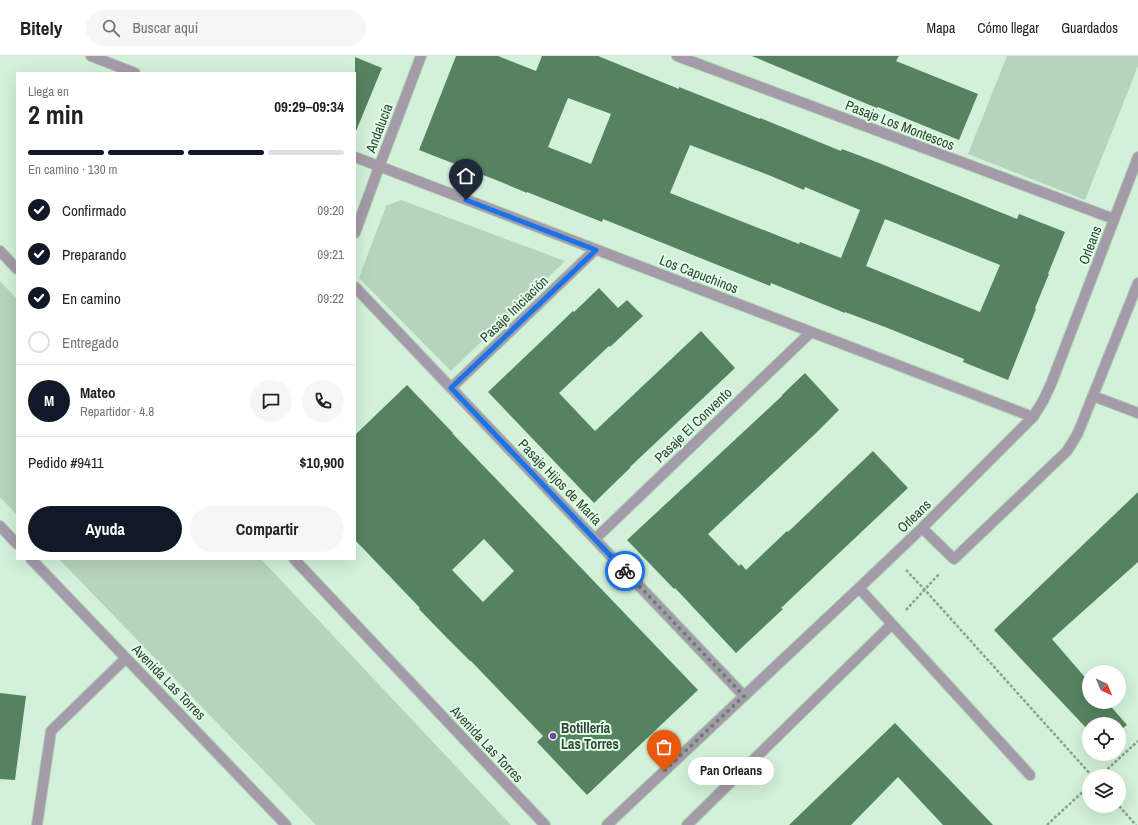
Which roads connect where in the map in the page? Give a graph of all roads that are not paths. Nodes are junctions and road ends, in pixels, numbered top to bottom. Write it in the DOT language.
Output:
graph roads {
  1 [pos="91,56"];
  2 [pos="421,56"];
  3 [pos="677,56"];
  4 [pos="132,72"];
  5 [pos="356,157"];
  6 [pos="1138,157"];
  7 [pos="379,167"];
  8 [pos="1114,219"];
  9 [pos="356,230"];
  10 [pos="596,250"];
  11 [pos="0,251"];
  12 [pos="16,268"];
  13 [pos="1138,283"];
  14 [pos="356,288"];
  15 [pos="811,332"];
  16 [pos="451,388"];
  17 [pos="1093,396"];
  18 [pos="1138,413"];
  19 [pos="1033,417"];
  20 [pos="0,526"];
  21 [pos="922,528"];
  22 [pos="594,539"];
  23 [pos="16,543"];
  24 [pos="32,560"];
  25 [pos="295,560"];
  26 [pos="859,588"];
  27 [pos="892,624"];
  28 [pos="126,658"];
  29 [pos="744,696"];
  30 [pos="1030,775"];
  31 [pos="37,825"];
  32 [pos="286,825"];
  33 [pos="545,825"];
  34 [pos="608,825"];
  35 [pos="687,825"];
  1 -- 4 [label="street"];
  2 -- 7 [label="street, Andalucía"];
  3 -- 8 [label="street, Pasaje Los Montescos"];
  5 -- 7 [label="street, Los Capuchinos"];
  6 -- 8 [label="street, Orleans"];
  7 -- 9 [label="street, Andalucía"];
  7 -- 10 [label="street, Los Capuchinos"];
  8 -- 19 [label="street, Orleans"];
  10 -- 15 [label="street, Los Capuchinos"];
  10 -- 16 [label="street, Pasaje Iniciación"];
  11 -- 12 [label="street"];
  13 -- 17 [label="street"];
  14 -- 16 [label="street, Pasaje Hijos de María"];
  15 -- 19 [label="street, Los Capuchinos"];
  15 -- 22 [label="street, Pasaje El Convento"];
  16 -- 22 [label="street, Pasaje Hijos de María"];
  17 -- 18 [label="street"];
  17 -- 21 [label="street"];
  19 -- 21 [label="street, Orleans"];
  20 -- 23 [label="street"];
  21 -- 26 [label="street, Orleans"];
  22 -- 29 [label="street, Pasaje Hijos de María"];
  24 -- 28 [label="street, Avenida Las Torres"];
  25 -- 33 [label="street, Avenida Las Torres"];
  26 -- 27 [label="street"];
  26 -- 29 [label="street, Orleans"];
  27 -- 30 [label="street"];
  27 -- 35 [label="street"];
  28 -- 31 [label="street"];
  28 -- 32 [label="street, Avenida Las Torres"];
  29 -- 34 [label="street, Orleans"];
}
